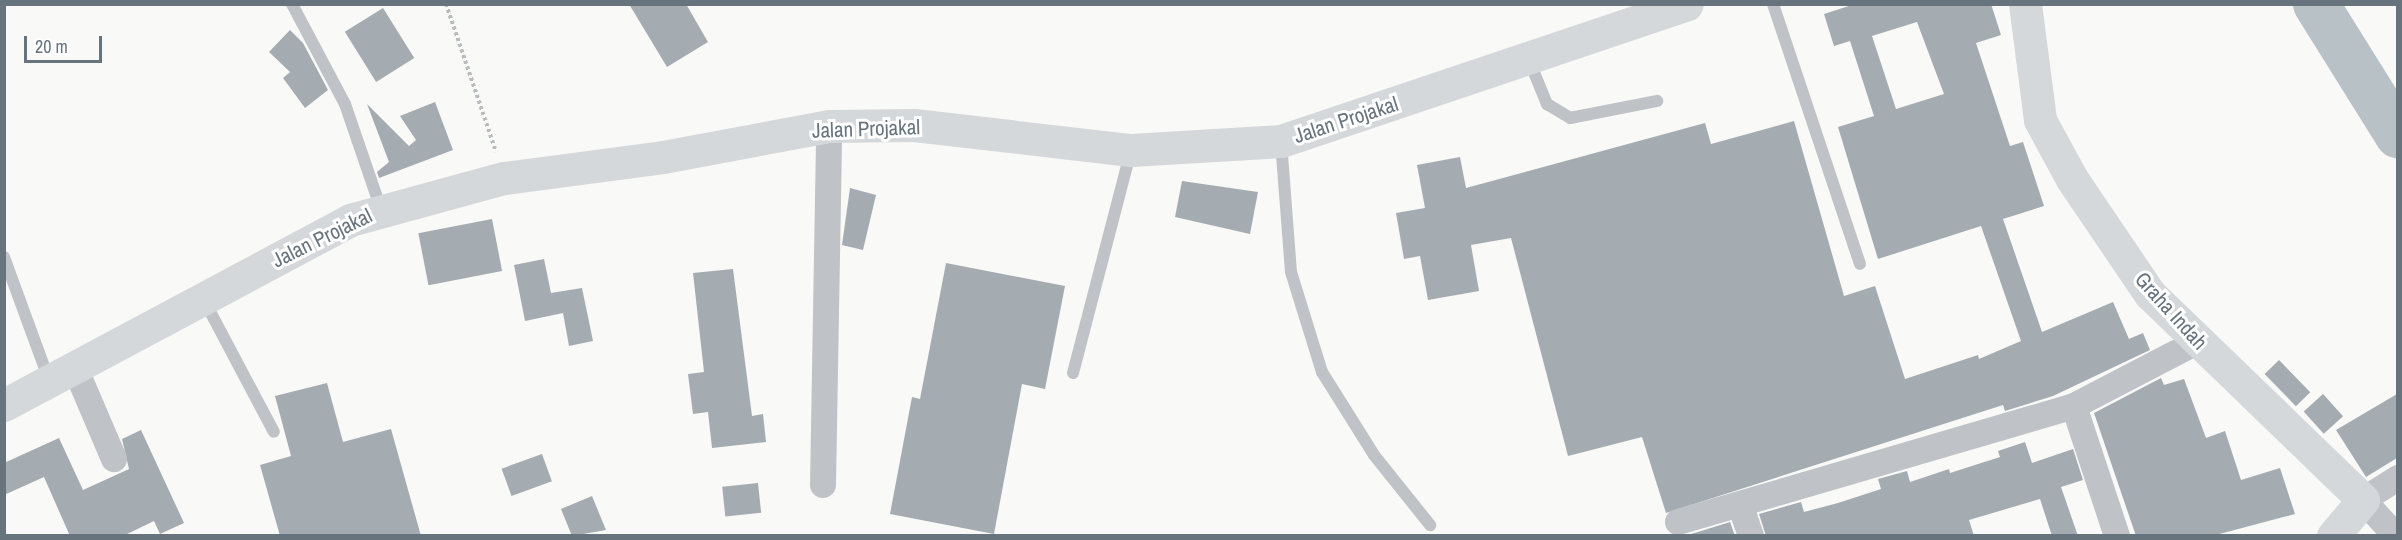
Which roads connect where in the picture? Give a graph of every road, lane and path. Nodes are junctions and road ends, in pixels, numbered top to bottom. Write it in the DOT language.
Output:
graph roads {
  1 [pos="292,4"];
  2 [pos="446,4"];
  3 [pos="1687,4"];
  4 [pos="1773,4"];
  5 [pos="2025,4"];
  6 [pos="1529,60"];
  7 [pos="1657,102"];
  8 [pos="829,126"];
  9 [pos="1281,141"];
  10 [pos="1131,150"];
  11 [pos="504,178"];
  12 [pos="381,209"];
  13 [pos="4,256"];
  14 [pos="1860,264"];
  15 [pos="203,299"];
  16 [pos="2197,342"];
  17 [pos="1073,373"];
  18 [pos="64,377"];
  19 [pos="4,405"];
  20 [pos="2074,406"];
  21 [pos="274,432"];
  22 [pos="114,459"];
  23 [pos="2397,478"];
  24 [pos="823,485"];
  25 [pos="2363,500"];
  26 [pos="1741,507"];
  27 [pos="1678,522"];
  28 [pos="1430,525"];
  29 [pos="2331,535"];
  30 [pos="1751,536"];
  31 [pos="2117,536"];
  32 [pos="2396,536"];
  1 -- 12 [label="lane"];
  2 -- 11 [label="path"];
  3 -- 6 [label="main road, Jalan Projakal"];
  4 -- 14 [label="lane"];
  5 -- 16 [label="main road, Graha Indah"];
  6 -- 7 [label="lane"];
  6 -- 9 [label="main road, Jalan Projakal"];
  8 -- 10 [label="main road, Jalan Projakal"];
  8 -- 11 [label="main road, Jalan Projakal"];
  8 -- 24 [label="street"];
  9 -- 10 [label="main road, Jalan Projakal"];
  9 -- 28 [label="lane"];
  10 -- 17 [label="lane"];
  11 -- 12 [label="main road, Jalan Projakal"];
  12 -- 15 [label="main road, Jalan Projakal"];
  13 -- 18 [label="lane"];
  15 -- 18 [label="main road, Jalan Projakal"];
  15 -- 21 [label="lane"];
  16 -- 20 [label="street"];
  16 -- 25 [label="main road, Graha Indah"];
  18 -- 19 [label="main road, Jalan Projakal"];
  18 -- 22 [label="street"];
  20 -- 26 [label="street"];
  20 -- 31 [label="street"];
  23 -- 25 [label="street"];
  25 -- 29 [label="main road"];
  25 -- 32 [label="street"];
  26 -- 27 [label="street"];
  26 -- 30 [label="street"];
}
